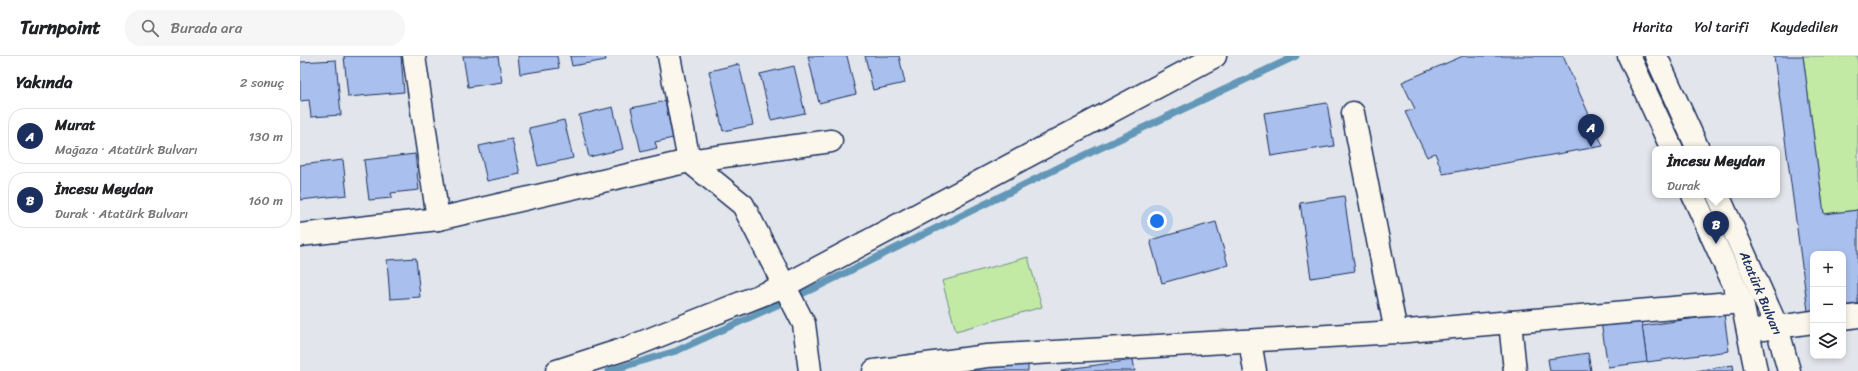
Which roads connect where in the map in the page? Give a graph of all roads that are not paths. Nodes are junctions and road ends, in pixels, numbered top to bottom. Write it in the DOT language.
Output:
graph roads {
  1 [pos="414,56"];
  2 [pos="669,56"];
  3 [pos="1215,56"];
  4 [pos="1629,56"];
  5 [pos="1656,56"];
  6 [pos="1353,114"];
  7 [pos="831,141"];
  8 [pos="1671,146"];
  9 [pos="1697,146"];
  10 [pos="689,161"];
  11 [pos="1694,198"];
  12 [pos="1719,198"];
  13 [pos="438,219"];
  14 [pos="300,235"];
  15 [pos="784,286"];
  16 [pos="1742,302"];
  17 [pos="1858,316"];
  18 [pos="1846,318"];
  19 [pos="1510,322"];
  20 [pos="1810,322"];
  21 [pos="1777,327"];
  22 [pos="1749,331"];
  23 [pos="1396,332"];
  24 [pos="1250,341"];
  25 [pos="558,371"];
  26 [pos="810,371"];
  27 [pos="874,371"];
  28 [pos="1255,371"];
  29 [pos="1515,371"];
  30 [pos="1756,371"];
  31 [pos="1788,371"];
  1 -- 13 [label="street"];
  2 -- 10 [label="street"];
  3 -- 15 [label="street"];
  4 -- 8 [label="street"];
  5 -- 9 [label="street"];
  6 -- 23 [label="street"];
  7 -- 10 [label="street"];
  10 -- 13 [label="street"];
  10 -- 15 [label="street"];
  11 -- 16 [label="street, Atatürk Bulvarı"];
  12 -- 21 [label="street, Atatürk Bulvarı"];
  13 -- 14 [label="street"];
  15 -- 25 [label="street"];
  15 -- 26 [label="street"];
  16 -- 19 [label="street"];
  16 -- 22 [label="street, Atatürk Bulvarı"];
  17 -- 18 [label="street"];
  19 -- 23 [label="street"];
  19 -- 29 [label="street"];
  20 -- 21 [label="street"];
  21 -- 22 [label="street"];
  21 -- 31 [label="street, Atatürk Bulvarı"];
  22 -- 30 [label="street, Atatürk Bulvarı"];
  23 -- 24 [label="street"];
  24 -- 27 [label="street"];
  24 -- 28 [label="street"];
}
